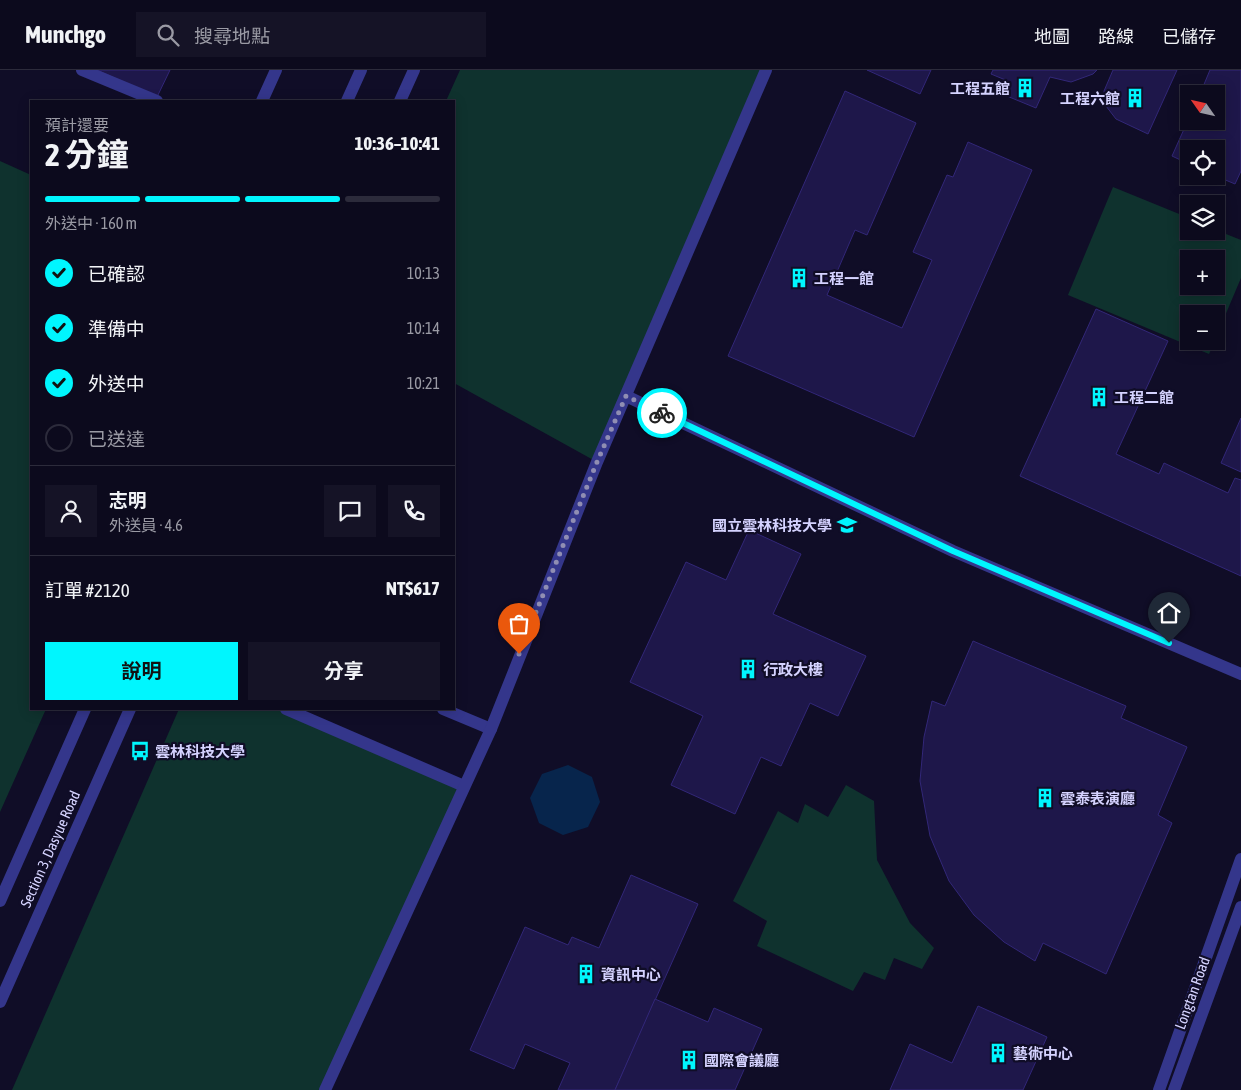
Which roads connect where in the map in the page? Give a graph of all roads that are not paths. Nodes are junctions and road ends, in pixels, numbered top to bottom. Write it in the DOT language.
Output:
graph roads {
  1 [pos="82,70"];
  2 [pos="276,70"];
  3 [pos="361,70"];
  4 [pos="414,70"];
  5 [pos="766,70"];
  6 [pos="155,100"];
  7 [pos="262,100"];
  8 [pos="347,100"];
  9 [pos="400,100"];
  10 [pos="626,396"];
  11 [pos="1241,674"];
  12 [pos="84,710"];
  13 [pos="130,710"];
  14 [pos="288,710"];
  15 [pos="445,710"];
  16 [pos="491,730"];
  17 [pos="464,786"];
  18 [pos="1241,859"];
  19 [pos="0,901"];
  20 [pos="1241,907"];
  21 [pos="0,1002"];
  22 [pos="325,1090"];
  23 [pos="1159,1090"];
  24 [pos="1174,1090"];
  1 -- 6 [label="street"];
  2 -- 7 [label="street"];
  3 -- 8 [label="street"];
  4 -- 9 [label="street"];
  5 -- 10 [label="street"];
  10 -- 11 [label="street"];
  10 -- 16 [label="street"];
  12 -- 19 [label="street, Section 3, Dasyue Road"];
  13 -- 21 [label="street, Section 3, Dasyue Road"];
  14 -- 17 [label="street"];
  15 -- 16 [label="street"];
  16 -- 17 [label="street"];
  17 -- 22 [label="street"];
  18 -- 23 [label="street"];
  20 -- 24 [label="street, Longtan Road"];
}
